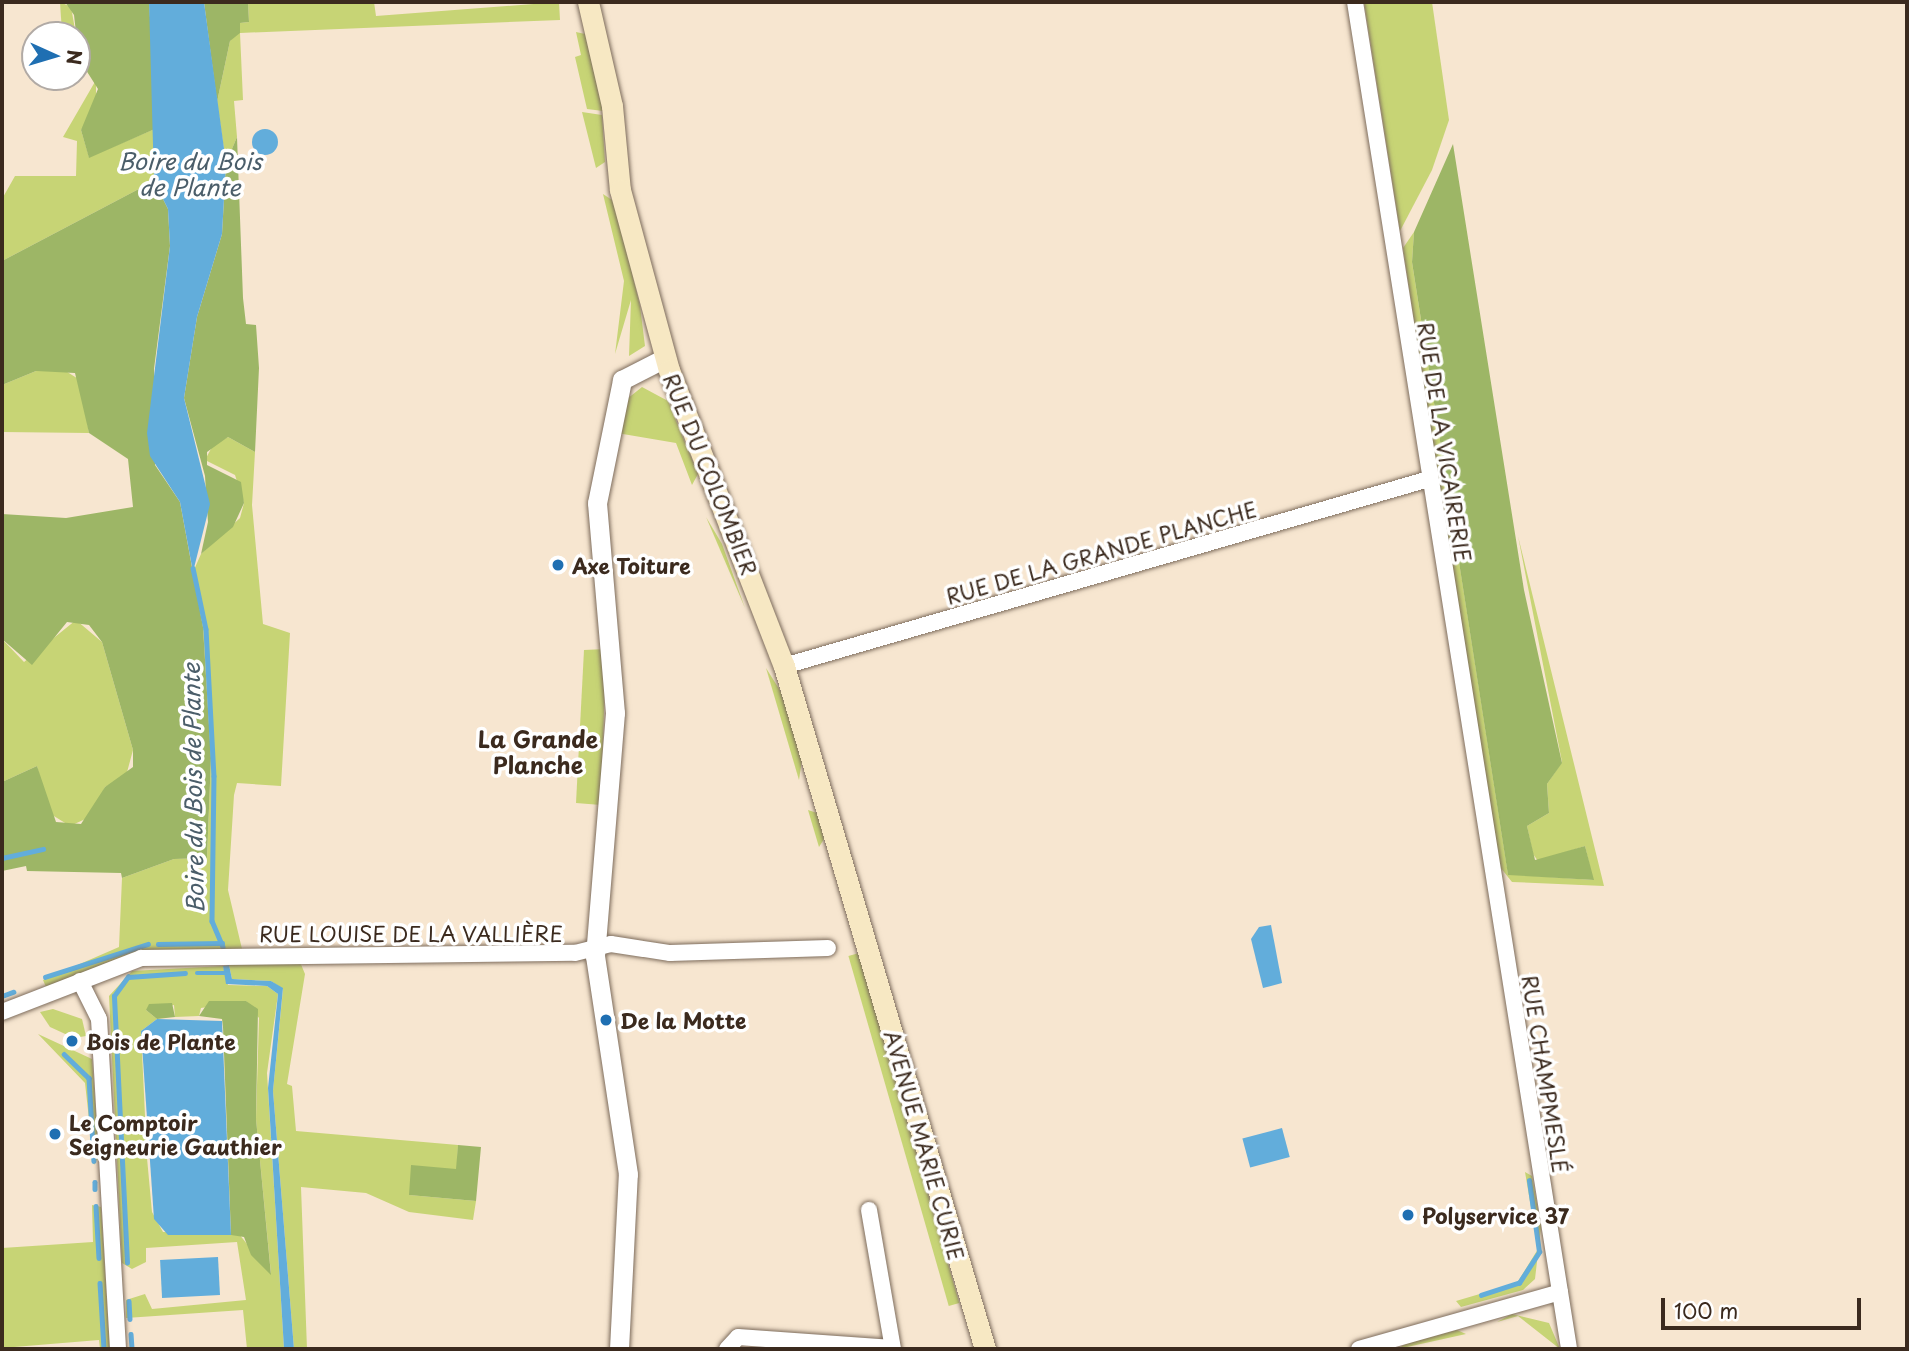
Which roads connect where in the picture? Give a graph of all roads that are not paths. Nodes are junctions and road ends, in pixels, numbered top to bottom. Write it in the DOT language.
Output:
graph roads {
  1 [pos="588,2"];
  2 [pos="1355,2"];
  3 [pos="667,364"];
  4 [pos="1429,479"];
  5 [pos="784,666"];
  6 [pos="1494,888"];
  7 [pos="865,940"];
  8 [pos="595,947"];
  9 [pos="828,948"];
  10 [pos="80,981"];
  11 [pos="2,1012"];
  12 [pos="869,1209"];
  13 [pos="1560,1292"];
  14 [pos="118,1349"];
  15 [pos="619,1349"];
  16 [pos="727,1349"];
  17 [pos="893,1349"];
  18 [pos="985,1349"];
  19 [pos="1359,1349"];
  20 [pos="1569,1349"];
  1 -- 3 [label="main road, RUE DU COLOMBIER"];
  2 -- 4 [label="street, RUE DE LA VICAIRERIE"];
  3 -- 5 [label="main road, RUE DU COLOMBIER"];
  3 -- 8 [label="street"];
  4 -- 5 [label="street, RUE DE LA GRANDE PLANCHE"];
  4 -- 6 [label="street, RUE DE LA VICAIRERIE"];
  5 -- 7 [label="main road, RUE DU COLOMBIER"];
  6 -- 13 [label="street, RUE CHAMPMESLÉ"];
  7 -- 18 [label="main road, AVENUE MARIE CURIE"];
  8 -- 9 [label="street, RUE LOUISE DE LA VALLIÈRE"];
  8 -- 10 [label="street, RUE LOUISE DE LA VALLIÈRE"];
  8 -- 15 [label="street"];
  10 -- 11 [label="street, RUE LOUISE DE LA VALLIÈRE"];
  10 -- 14 [label="street"];
  12 -- 17 [label="street"];
  13 -- 19 [label="street"];
  13 -- 20 [label="street, RUE CHAMPMESLÉ"];
  16 -- 17 [label="street"];
}
